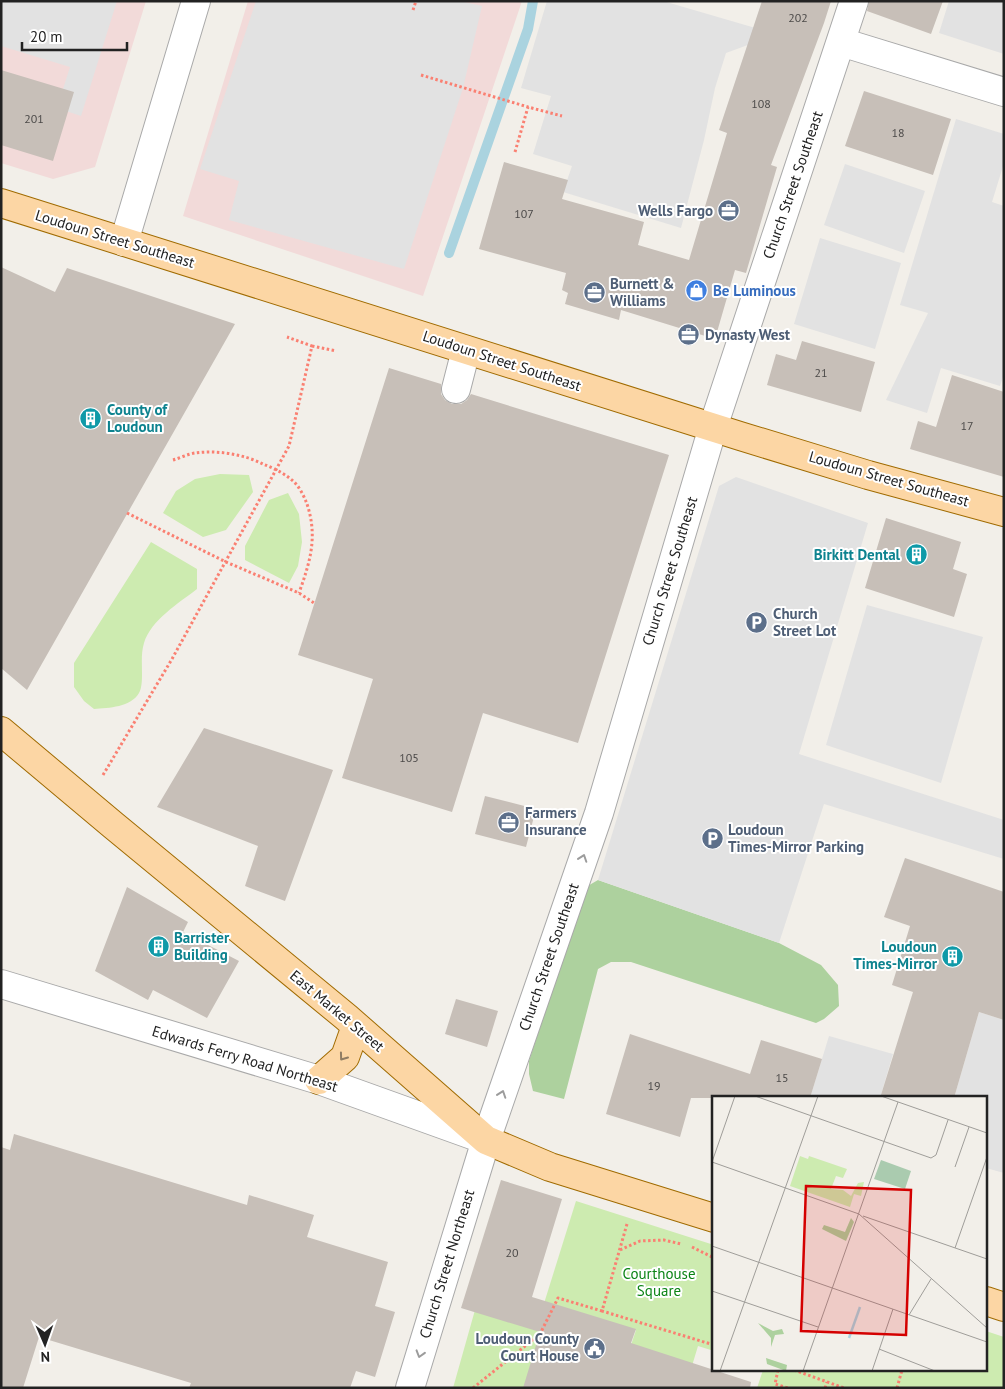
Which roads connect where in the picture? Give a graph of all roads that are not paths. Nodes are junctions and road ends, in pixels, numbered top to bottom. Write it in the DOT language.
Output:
graph roads {
  1 [pos="196,1"];
  2 [pos="854,1"];
  3 [pos="841,42"];
  4 [pos="1004,92"];
  5 [pos="1,203"];
  6 [pos="124,242"];
  7 [pos="466,350"];
  8 [pos="456,389"];
  9 [pos="713,427"];
  10 [pos="1004,512"];
  11 [pos="1,731"];
  12 [pos="1,984"];
  13 [pos="356,1026"];
  14 [pos="319,1080"];
  15 [pos="486,1140"];
  16 [pos="712,1217"];
  17 [pos="988,1302"];
  18 [pos="1004,1307"];
  19 [pos="410,1388"];
  1 -- 6 [label="street"];
  2 -- 3 [label="street, Church Street Southeast"];
  3 -- 4 [label="street"];
  3 -- 9 [label="street, Church Street Southeast"];
  5 -- 6 [label="main road, Loudoun Street Southeast"];
  6 -- 7 [label="main road, Loudoun Street Southeast"];
  7 -- 8 [label="street"];
  7 -- 9 [label="main road, Loudoun Street Southeast"];
  9 -- 10 [label="main road, Loudoun Street Southeast"];
  15 -- 9 [label="street, Church Street Southeast, one-way"];
  11 -- 13 [label="main road, East Market Street"];
  12 -- 14 [label="street, Edwards Ferry Road Northeast"];
  13 -- 14 [label="main road, one-way"];
  13 -- 15 [label="main road, East Market Street"];
  14 -- 15 [label="street, Edwards Ferry Road Northeast"];
  15 -- 16 [label="main road, East Market Street"];
  15 -- 19 [label="street, Church Street Northeast, one-way"];
  17 -- 18 [label="main road"];
}
